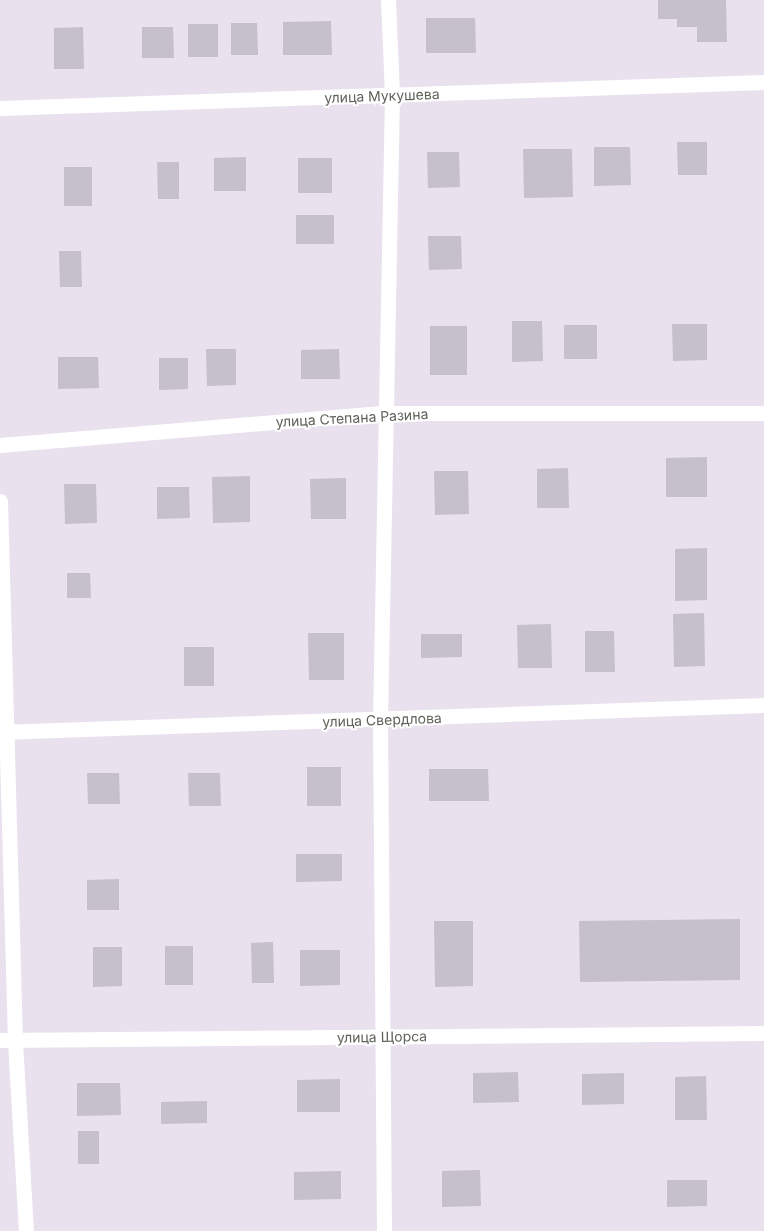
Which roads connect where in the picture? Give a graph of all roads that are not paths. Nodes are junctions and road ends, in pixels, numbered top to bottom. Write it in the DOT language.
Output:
graph roads {
  1 [pos="388,0"];
  2 [pos="764,82"];
  3 [pos="392,95"];
  4 [pos="0,108"];
  5 [pos="385,413"];
  6 [pos="764,413"];
  7 [pos="0,445"];
  8 [pos="0,501"];
  9 [pos="764,705"];
  10 [pos="380,720"];
  11 [pos="3,732"];
  12 [pos="764,1033"];
  13 [pos="381,1037"];
  14 [pos="0,1040"];
  15 [pos="15,1040"];
  16 [pos="26,1231"];
  17 [pos="384,1231"];
  1 -- 3 [label="street"];
  2 -- 3 [label="street, улица Мукушева"];
  3 -- 4 [label="street, улица Мукушева"];
  3 -- 5 [label="street"];
  5 -- 6 [label="street, улица Степана Разина"];
  5 -- 7 [label="street, улица Степана Разина"];
  5 -- 10 [label="street"];
  8 -- 11 [label="street"];
  9 -- 10 [label="street, улица Свердлова"];
  10 -- 11 [label="street, улица Свердлова"];
  10 -- 13 [label="street"];
  11 -- 15 [label="street"];
  12 -- 13 [label="street, улица Щорса"];
  13 -- 15 [label="street, улица Щорса"];
  13 -- 17 [label="street"];
  14 -- 15 [label="street, улица Щорса"];
  15 -- 16 [label="street"];
}
